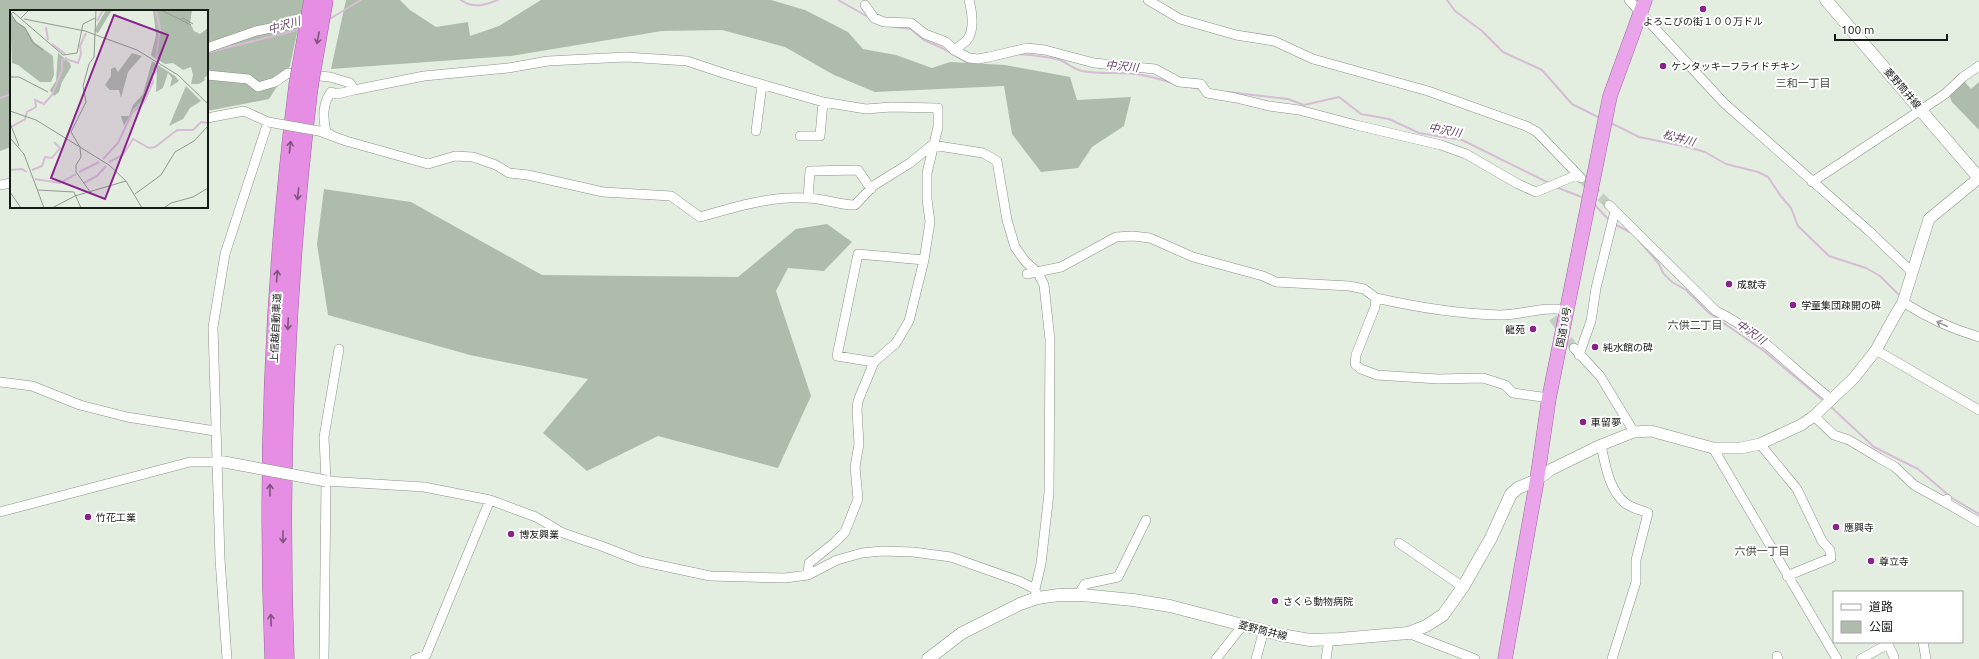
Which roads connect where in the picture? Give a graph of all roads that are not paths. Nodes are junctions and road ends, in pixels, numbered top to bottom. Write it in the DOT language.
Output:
graph roads {
  1 [pos="312,0"];
  2 [pos="325,0"];
  3 [pos="969,0"];
  4 [pos="1148,0"];
  5 [pos="1630,0"];
  6 [pos="1826,0"];
  7 [pos="865,5"];
  8 [pos="1643,6"];
  9 [pos="296,23"];
  10 [pos="208,48"];
  11 [pos="954,50"];
  12 [pos="1979,66"];
  13 [pos="208,75"];
  14 [pos="304,85"];
  15 [pos="762,85"];
  16 [pos="354,90"];
  17 [pos="823,102"];
  18 [pos="1922,109"];
  19 [pos="208,118"];
  20 [pos="268,122"];
  21 [pos="756,131"];
  22 [pos="800,136"];
  23 [pos="346,141"];
  24 [pos="932,146"];
  25 [pos="1979,178"];
  26 [pos="1812,182"];
  27 [pos="10,183"];
  28 [pos="0,185"];
  29 [pos="871,189"];
  30 [pos="808,198"];
  31 [pos="924,260"];
  32 [pos="1912,272"];
  33 [pos="1038,273"];
  34 [pos="1027,274"];
  35 [pos="1376,298"];
  36 [pos="1903,300"];
  37 [pos="1547,309"];
  38 [pos="1566,310"];
  39 [pos="1553,318"];
  40 [pos="1979,337"];
  41 [pos="339,350"];
  42 [pos="1876,350"];
  43 [pos="874,362"];
  44 [pos="0,382"];
  45 [pos="1549,398"];
  46 [pos="1828,402"];
  47 [pos="1979,410"];
  48 [pos="1814,416"];
  49 [pos="215,431"];
  50 [pos="1634,432"];
  51 [pos="1601,444"];
  52 [pos="1760,444"];
  53 [pos="1713,448"];
  54 [pos="220,462"];
  55 [pos="1537,480"];
  56 [pos="326,481"];
  57 [pos="490,500"];
  58 [pos="0,512"];
  59 [pos="1146,520"];
  60 [pos="1979,522"];
  61 [pos="1399,543"];
  62 [pos="808,575"];
  63 [pos="1787,576"];
  64 [pos="1463,587"];
  65 [pos="1036,594"];
  66 [pos="1078,595"];
  67 [pos="1243,625"];
  68 [pos="1264,630"];
  69 [pos="1408,633"];
  70 [pos="1329,639"];
  71 [pos="1923,643"];
  72 [pos="1894,657"];
  73 [pos="227,659"];
  74 [pos="273,659"];
  75 [pos="286,659"];
  76 [pos="324,659"];
  77 [pos="416,659"];
  78 [pos="928,659"];
  79 [pos="1216,659"];
  80 [pos="1256,659"];
  81 [pos="1326,659"];
  82 [pos="1475,659"];
  83 [pos="1505,659"];
  84 [pos="1612,659"];
  85 [pos="1837,659"];
  86 [pos="1862,659"];
  87 [pos="1926,659"];
  1 -- 14 [label="highway, 上信越自動車道, bridge"];
  2 -- 14 [label="highway, 上信越自動車道, one-way, bridge"];
  3 -- 11 [label="street"];
  4 -- 11 [label="street"];
  5 -- 8 [label="street"];
  6 -- 18 [label="main road, 菱野筒井線"];
  7 -- 11 [label="street"];
  8 -- 26 [label="street"];
  8 -- 38 [label="highway, 国道18号"];
  9 -- 10 [label="street"];
  12 -- 18 [label="street"];
  13 -- 16 [label="street"];
  74 -- 14 [label="highway, 上信越自動車道, one-way"];
  14 -- 75 [label="highway, 上信越自動車道, one-way"];
  15 -- 16 [label="street"];
  15 -- 17 [label="street"];
  15 -- 21 [label="street"];
  16 -- 23 [label="street"];
  17 -- 22 [label="street"];
  17 -- 24 [label="street"];
  18 -- 25 [label="main road, 菱野筒井線"];
  18 -- 26 [label="street"];
  19 -- 20 [label="street"];
  20 -- 23 [label="street, bridge"];
  20 -- 49 [label="street"];
  23 -- 30 [label="street"];
  24 -- 29 [label="street"];
  24 -- 31 [label="street"];
  24 -- 33 [label="street"];
  25 -- 32 [label="street"];
  26 -- 32 [label="street"];
  27 -- 28 [label="street"];
  29 -- 30 [label="street"];
  29 -- 30 [label="street"];
  31 -- 43 [label="street"];
  31 -- 43 [label="street"];
  32 -- 36 [label="street"];
  33 -- 34 [label="street"];
  33 -- 35 [label="street"];
  33 -- 65 [label="street"];
  35 -- 37 [label="street"];
  35 -- 45 [label="street"];
  40 -- 36 [label="street, one-way"];
  36 -- 42 [label="street"];
  37 -- 38 [label="street"];
  37 -- 39 [label="street"];
  38 -- 45 [label="highway, 国道18号"];
  41 -- 56 [label="street"];
  42 -- 46 [label="street"];
  42 -- 47 [label="street"];
  43 -- 62 [label="street"];
  44 -- 49 [label="street"];
  45 -- 55 [label="highway, 国道18号"];
  46 -- 48 [label="street"];
  46 -- 50 [label="street"];
  48 -- 52 [label="street"];
  48 -- 60 [label="street"];
  49 -- 54 [label="street"];
  50 -- 51 [label="street"];
  50 -- 53 [label="street"];
  51 -- 55 [label="street"];
  51 -- 84 [label="street"];
  52 -- 53 [label="street"];
  52 -- 63 [label="street"];
  53 -- 63 [label="street"];
  54 -- 56 [label="street, bridge"];
  54 -- 58 [label="street"];
  54 -- 73 [label="street"];
  55 -- 64 [label="main road, 菱野筒井線"];
  55 -- 83 [label="highway, 国道18号"];
  56 -- 57 [label="street"];
  56 -- 76 [label="street"];
  57 -- 62 [label="street"];
  57 -- 77 [label="street"];
  59 -- 66 [label="street"];
  61 -- 64 [label="street"];
  62 -- 65 [label="street"];
  63 -- 85 [label="street"];
  64 -- 69 [label="main road, 菱野筒井線"];
  65 -- 66 [label="main road, 菱野筒井線"];
  65 -- 78 [label="main road, 菱野筒井線"];
  66 -- 67 [label="main road, 菱野筒井線"];
  67 -- 68 [label="main road, 菱野筒井線"];
  67 -- 79 [label="street"];
  68 -- 70 [label="main road, 菱野筒井線"];
  68 -- 80 [label="street"];
  69 -- 70 [label="main road, 菱野筒井線"];
  69 -- 82 [label="street"];
  70 -- 81 [label="street"];
  71 -- 87 [label="street"];
  72 -- 86 [label="street"];
}
